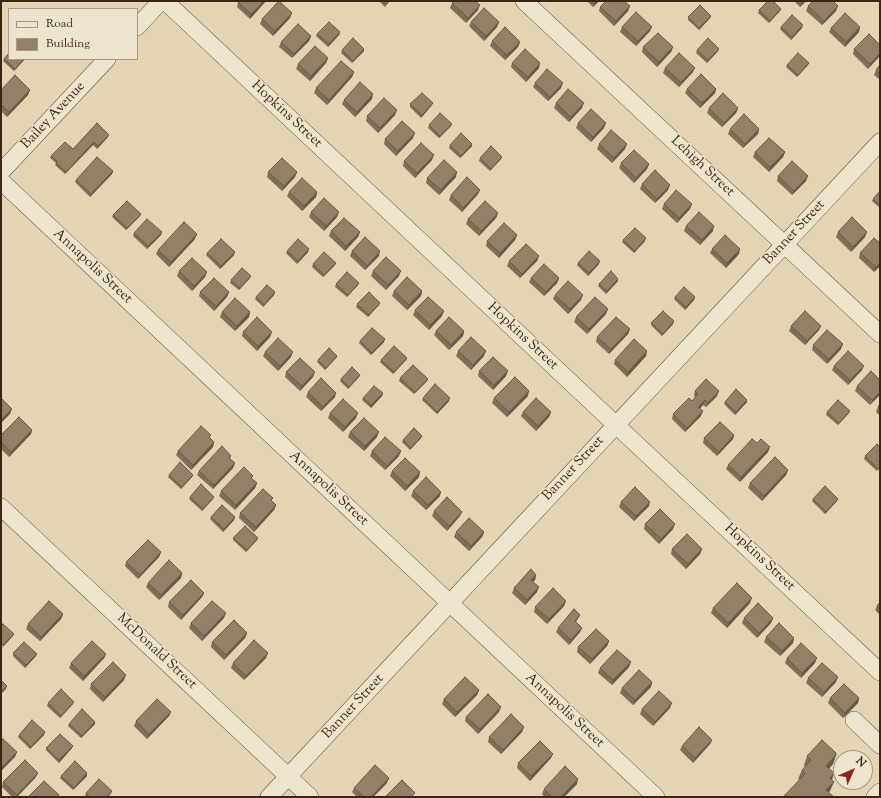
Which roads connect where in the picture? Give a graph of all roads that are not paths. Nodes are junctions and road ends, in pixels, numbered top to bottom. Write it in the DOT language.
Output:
graph roads {
  1 [pos="161,1"];
  2 [pos="165,1"];
  3 [pos="524,1"];
  4 [pos="138,25"];
  5 [pos="106,60"];
  6 [pos="880,142"];
  7 [pos="1,172"];
  8 [pos="1,181"];
  9 [pos="784,244"];
  10 [pos="880,334"];
  11 [pos="616,425"];
  12 [pos="1,506"];
  13 [pos="450,603"];
  14 [pos="880,672"];
  15 [pos="854,720"];
  16 [pos="880,745"];
  17 [pos="288,777"];
  18 [pos="880,792"];
  19 [pos="269,797"];
  20 [pos="310,797"];
  21 [pos="656,797"];
  22 [pos="875,797"];
  1 -- 4 [label="street"];
  2 -- 11 [label="street, Hopkins Street"];
  3 -- 9 [label="street, Lehigh Street"];
  5 -- 7 [label="street, Bailey Avenue"];
  6 -- 9 [label="street, Banner Street"];
  8 -- 13 [label="street, Annapolis Street"];
  9 -- 10 [label="street, Lehigh Street"];
  9 -- 11 [label="street, Banner Street"];
  11 -- 13 [label="street, Banner Street"];
  11 -- 14 [label="street, Hopkins Street"];
  12 -- 17 [label="street, McDonald Street"];
  13 -- 17 [label="street, Banner Street"];
  13 -- 21 [label="street, Annapolis Street"];
  15 -- 16 [label="street"];
  17 -- 19 [label="street, Banner Street"];
  17 -- 20 [label="street, McDonald Street"];
  18 -- 22 [label="street"];
}
